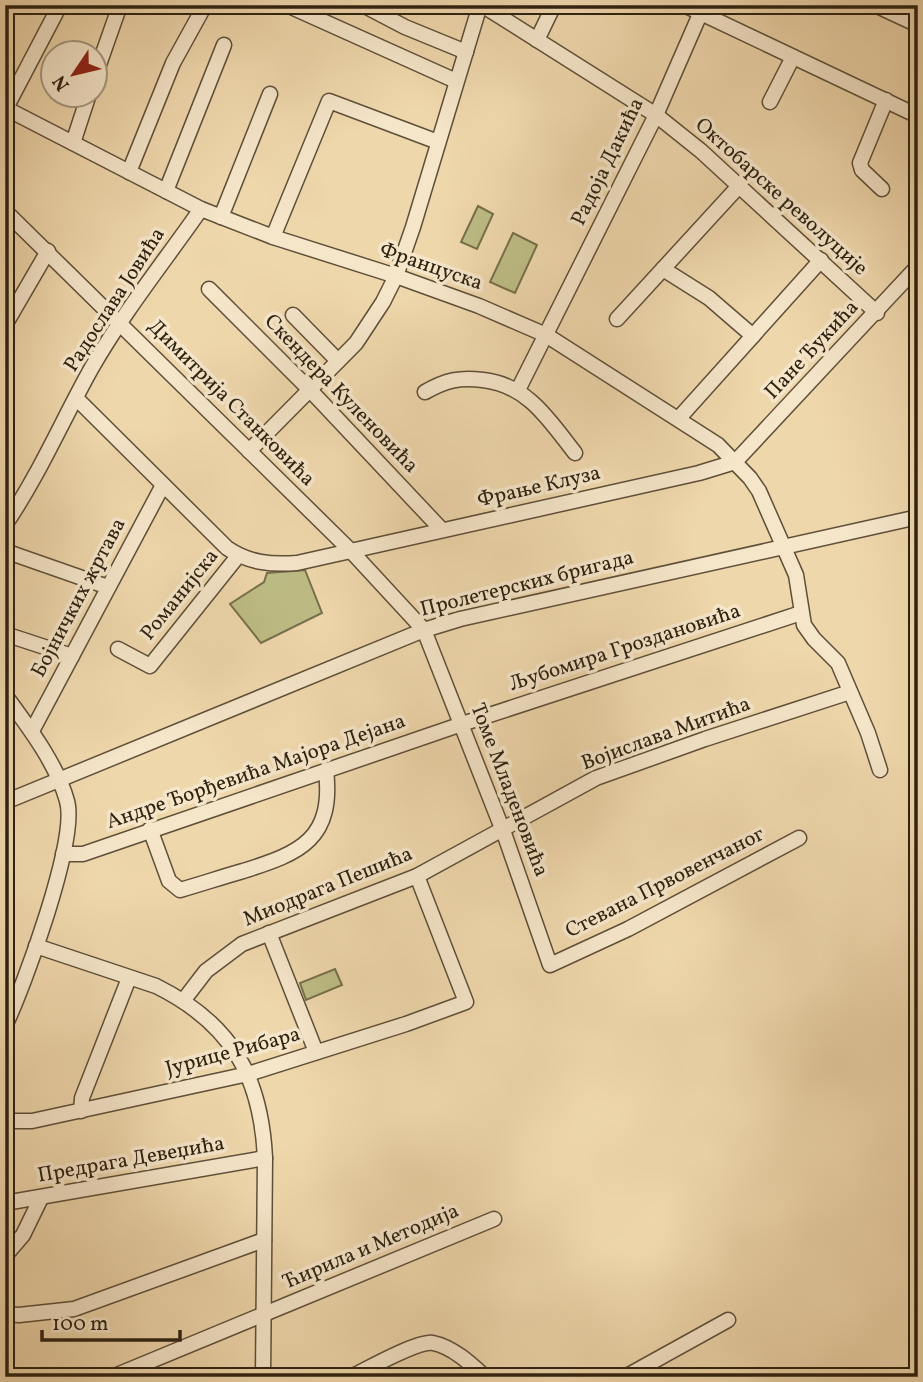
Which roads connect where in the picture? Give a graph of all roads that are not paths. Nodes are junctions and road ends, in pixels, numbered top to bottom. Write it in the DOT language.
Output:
graph roads {
  1 [pos="60,5"];
  2 [pos="120,5"];
  3 [pos="205,5"];
  4 [pos="287,5"];
  5 [pos="363,5"];
  6 [pos="481,5"];
  7 [pos="554,5"];
  8 [pos="684,5"];
  9 [pos="875,5"];
  10 [pos="702,9"];
  11 [pos="918,24"];
  12 [pos="108,39"];
  13 [pos="537,40"];
  14 [pos="225,45"];
  15 [pos="466,52"];
  16 [pos="793,57"];
  17 [pos="456,81"];
  18 [pos="270,94"];
  19 [pos="886,100"];
  20 [pos="770,102"];
  21 [pos="6,108"];
  22 [pos="84,108"];
  23 [pos="656,115"];
  24 [pos="918,116"];
  25 [pos="438,142"];
  26 [pos="73,143"];
  27 [pos="129,172"];
  28 [pos="739,186"];
  29 [pos="882,190"];
  30 [pos="166,191"];
  31 [pos="201,209"];
  32 [pos="5,211"];
  33 [pos="221,217"];
  34 [pos="273,237"];
  35 [pos="48,251"];
  36 [pos="821,260"];
  37 [pos="918,266"];
  38 [pos="663,269"];
  39 [pos="396,276"];
  40 [pos="209,289"];
  41 [pos="877,313"];
  42 [pos="293,315"];
  43 [pos="617,319"];
  44 [pos="120,323"];
  45 [pos="5,325"];
  46 [pos="546,335"];
  47 [pos="753,336"];
  48 [pos="338,361"];
  49 [pos="310,390"];
  50 [pos="518,390"];
  51 [pos="425,392"];
  52 [pos="76,398"];
  53 [pos="679,418"];
  54 [pos="250,451"];
  55 [pos="575,453"];
  56 [pos="735,462"];
  57 [pos="163,485"];
  58 [pos="918,517"];
  59 [pos="5,525"];
  60 [pos="442,530"];
  61 [pos="785,545"];
  62 [pos="5,551"];
  63 [pos="351,551"];
  64 [pos="238,556"];
  65 [pos="108,587"];
  66 [pos="801,613"];
  67 [pos="424,630"];
  68 [pos="5,634"];
  69 [pos="118,649"];
  70 [pos="72,656"];
  71 [pos="850,692"];
  72 [pos="5,695"];
  73 [pos="462,724"];
  74 [pos="32,731"];
  75 [pos="326,770"];
  76 [pos="880,770"];
  77 [pos="59,780"];
  78 [pos="5,802"];
  79 [pos="150,829"];
  80 [pos="503,829"];
  81 [pos="799,838"];
  82 [pos="63,854"];
  83 [pos="417,876"];
  84 [pos="269,933"];
  85 [pos="36,946"];
  86 [pos="550,965"];
  87 [pos="129,978"];
  88 [pos="183,1001"];
  89 [pos="7,1018"];
  90 [pos="316,1052"];
  91 [pos="248,1074"];
  92 [pos="81,1111"];
  93 [pos="5,1121"];
  94 [pos="265,1158"];
  95 [pos="41,1198"];
  96 [pos="5,1203"];
  97 [pos="494,1219"];
  98 [pos="264,1240"];
  99 [pos="5,1256"];
  100 [pos="5,1314"];
  101 [pos="263,1314"];
  102 [pos="728,1320"];
  103 [pos="112,1377"];
  104 [pos="263,1377"];
  105 [pos="351,1377"];
  106 [pos="485,1377"];
  107 [pos="625,1377"];
  1 -- 21 [label="street"];
  2 -- 12 [label="street"];
  3 -- 27 [label="street"];
  4 -- 17 [label="street"];
  5 -- 15 [label="street"];
  6 -- 13 [label="street, Октобарске револуције"];
  6 -- 15 [label="street"];
  7 -- 13 [label="street"];
  8 -- 10 [label="street"];
  9 -- 11 [label="street"];
  10 -- 16 [label="street"];
  10 -- 23 [label="street, Радоја Дакића"];
  13 -- 23 [label="street, Октобарске револуције"];
  14 -- 30 [label="street"];
  15 -- 17 [label="street"];
  16 -- 19 [label="street"];
  16 -- 20 [label="street"];
  17 -- 25 [label="street"];
  18 -- 33 [label="street"];
  19 -- 24 [label="street"];
  19 -- 29 [label="street"];
  21 -- 26 [label="street, Француска"];
  22 -- 26 [label="street"];
  23 -- 28 [label="street, Октобарске револуције"];
  23 -- 46 [label="street, Радоја Дакића"];
  25 -- 34 [label="street"];
  25 -- 39 [label="street"];
  26 -- 27 [label="street, Француска"];
  27 -- 30 [label="street, Француска"];
  28 -- 36 [label="street, Октобарске револуције"];
  28 -- 38 [label="street"];
  30 -- 31 [label="street, Француска"];
  31 -- 33 [label="street, Француска"];
  31 -- 44 [label="street, Радослава Јовића"];
  32 -- 35 [label="street, Димитрија Станковића"];
  33 -- 34 [label="street, Француска"];
  34 -- 39 [label="street, Француска"];
  35 -- 44 [label="street, Димитрија Станковића"];
  35 -- 45 [label="street"];
  36 -- 41 [label="street, Октобарске револуције"];
  36 -- 47 [label="street"];
  37 -- 41 [label="street, Пане Ђукића"];
  38 -- 43 [label="street"];
  38 -- 47 [label="street"];
  39 -- 46 [label="street, Француска"];
  39 -- 48 [label="street"];
  40 -- 49 [label="street, Скендера Куленовића"];
  41 -- 56 [label="street, Пане Ђукића"];
  42 -- 48 [label="street"];
  44 -- 52 [label="street, Радослава Јовића"];
  44 -- 54 [label="street, Димитрија Станковића"];
  46 -- 50 [label="street, Радоја Дакића"];
  46 -- 53 [label="street, Француска"];
  47 -- 53 [label="street"];
  48 -- 49 [label="street"];
  49 -- 54 [label="street"];
  49 -- 60 [label="street, Скендера Куленовића"];
  50 -- 51 [label="street"];
  50 -- 55 [label="street"];
  52 -- 57 [label="street"];
  52 -- 59 [label="street, Радослава Јовића"];
  53 -- 56 [label="street, Француска"];
  54 -- 63 [label="street, Димитрија Станковића"];
  56 -- 60 [label="street, Фрање Клуза"];
  56 -- 61 [label="street, Француска"];
  57 -- 64 [label="street"];
  57 -- 65 [label="street, Бојничких жртава"];
  58 -- 61 [label="street, Пролетерских бригада"];
  60 -- 63 [label="street, Фрање Клуза"];
  61 -- 66 [label="street, Француска"];
  61 -- 67 [label="street, Пролетерских бригада"];
  62 -- 65 [label="street"];
  63 -- 64 [label="street, Фрање Клуза"];
  63 -- 67 [label="street, Димитрија Станковића"];
  64 -- 69 [label="street, Романијска"];
  65 -- 70 [label="street, Бојничких жртава"];
  66 -- 71 [label="street"];
  66 -- 73 [label="street, Љубомира Гроздановића"];
  67 -- 73 [label="street, Томе Младеновића"];
  67 -- 77 [label="street, Пролетерских бригада"];
  68 -- 70 [label="street"];
  70 -- 74 [label="street, Бојничких жртава"];
  71 -- 76 [label="street"];
  71 -- 80 [label="street, Војислава Митића"];
  72 -- 74 [label="street"];
  73 -- 75 [label="street, Андре Ђорђевића Мајора Дејана"];
  73 -- 80 [label="street, Томе Младеновића"];
  74 -- 77 [label="street"];
  75 -- 79 [label="street, Андре Ђорђевића Мајора Дејана"];
  75 -- 79 [label="street"];
  77 -- 78 [label="street, Пролетерских бригада"];
  77 -- 82 [label="street"];
  79 -- 82 [label="street, Андре Ђорђевића Мајора Дејана"];
  80 -- 83 [label="street, Миодрага Пешића"];
  80 -- 86 [label="street, Томе Младеновића"];
  81 -- 86 [label="street, Стевана Првовенчаног"];
  82 -- 85 [label="street"];
  83 -- 84 [label="street, Миодрага Пешића"];
  83 -- 90 [label="street, Јурице Рибара"];
  84 -- 88 [label="street, Миодрага Пешића"];
  84 -- 90 [label="street"];
  85 -- 87 [label="street"];
  85 -- 89 [label="street"];
  87 -- 88 [label="street"];
  87 -- 92 [label="street"];
  88 -- 91 [label="street"];
  90 -- 91 [label="street, Јурице Рибара"];
  91 -- 92 [label="street, Јурице Рибара"];
  91 -- 94 [label="street"];
  92 -- 93 [label="street, Јурице Рибара"];
  94 -- 95 [label="street, Предрага Девеџића"];
  94 -- 98 [label="street"];
  95 -- 96 [label="street, Предрага Девеџића"];
  95 -- 99 [label="street"];
  97 -- 101 [label="street, Ћирила и Методија"];
  98 -- 100 [label="street"];
  98 -- 101 [label="street"];
  101 -- 103 [label="street, Ћирила и Методија"];
  101 -- 104 [label="street"];
  102 -- 107 [label="street"];
  105 -- 106 [label="street"];
}
